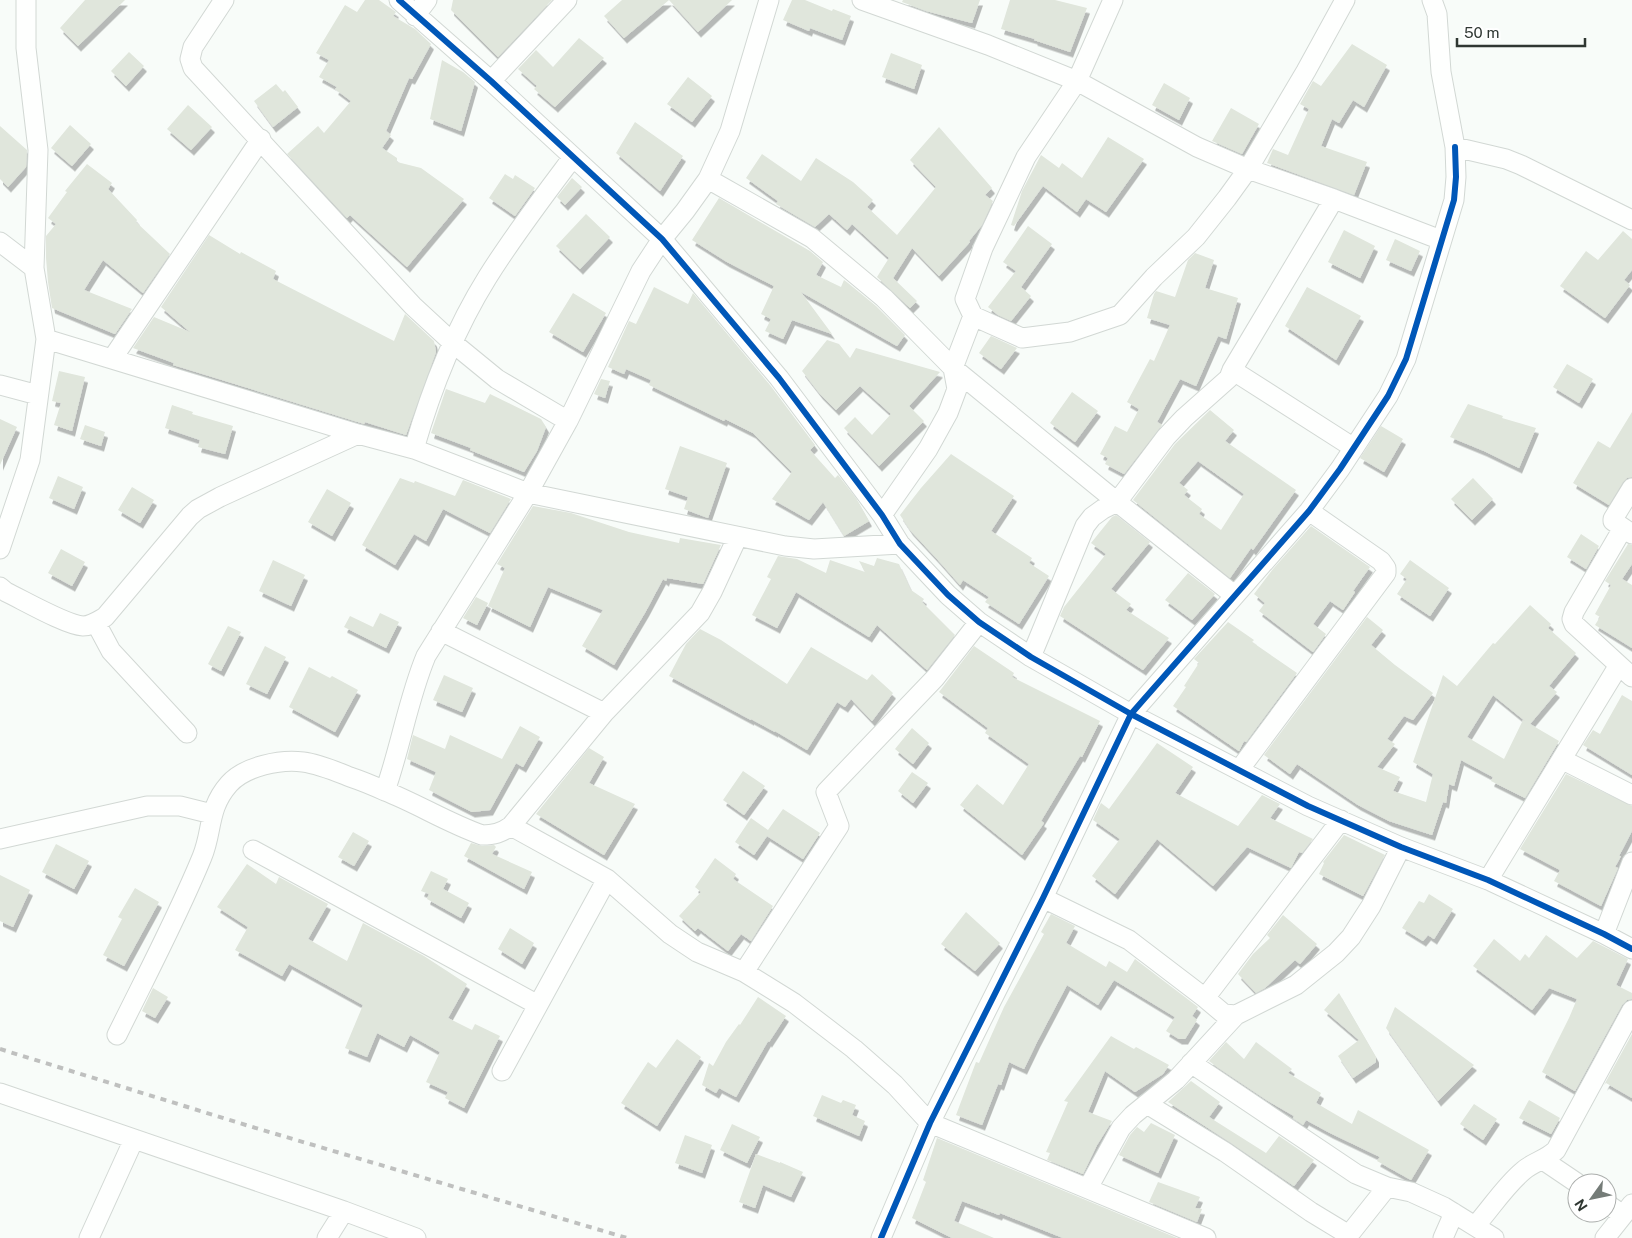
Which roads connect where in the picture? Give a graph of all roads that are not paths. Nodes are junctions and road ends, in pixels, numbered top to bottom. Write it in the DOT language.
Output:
graph roads {
  1 [pos="26,0"];
  2 [pos="224,0"];
  3 [pos="399,0"];
  4 [pos="426,0"];
  5 [pos="567,0"];
  6 [pos="768,0"];
  7 [pos="862,0"];
  8 [pos="1113,0"];
  9 [pos="1345,0"];
  10 [pos="1432,0"];
  11 [pos="415,16"];
  12 [pos="491,81"];
  13 [pos="1077,81"];
  14 [pos="261,139"];
  15 [pos="1455,147"];
  16 [pos="573,157"];
  17 [pos="1248,169"];
  18 [pos="708,178"];
  19 [pos="1334,199"];
  20 [pos="1632,220"];
  21 [pos="662,239"];
  22 [pos="1441,240"];
  23 [pos="0,242"];
  24 [pos="34,268"];
  25 [pos="973,316"];
  26 [pos="46,339"];
  27 [pos="453,343"];
  28 [pos="112,359"];
  29 [pos="954,368"];
  30 [pos="1232,370"];
  31 [pos="0,385"];
  32 [pos="38,395"];
  33 [pos="568,421"];
  34 [pos="358,434"];
  35 [pos="1354,448"];
  36 [pos="414,449"];
  37 [pos="1632,488"];
  38 [pos="528,493"];
  39 [pos="1117,502"];
  40 [pos="1309,511"];
  41 [pos="882,515"];
  42 [pos="1628,531"];
  43 [pos="737,538"];
  44 [pos="900,544"];
  45 [pos="0,549"];
  46 [pos="0,587"];
  47 [pos="1234,595"];
  48 [pos="979,622"];
  49 [pos="96,623"];
  50 [pos="441,631"];
  51 [pos="1031,658"];
  52 [pos="1625,671"];
  53 [pos="604,713"];
  54 [pos="1131,714"];
  55 [pos="187,733"];
  56 [pos="1563,760"];
  57 [pos="1239,770"];
  58 [pos="385,790"];
  59 [pos="1632,795"];
  60 [pos="212,814"];
  61 [pos="1341,820"];
  62 [pos="511,826"];
  63 [pos="0,839"];
  64 [pos="1401,847"];
  65 [pos="253,850"];
  66 [pos="1632,862"];
  67 [pos="607,879"];
  68 [pos="1488,880"];
  69 [pos="1043,898"];
  70 [pos="1604,934"];
  71 [pos="1632,949"];
  72 [pos="744,972"];
  73 [pos="1205,998"];
  74 [pos="538,1005"];
  75 [pos="1632,1010"];
  76 [pos="1236,1015"];
  77 [pos="117,1035"];
  78 [pos="1191,1063"];
  79 [pos="502,1071"];
  80 [pos="0,1093"];
  81 [pos="1147,1104"];
  82 [pos="930,1123"];
  83 [pos="134,1139"];
  84 [pos="1543,1160"];
  85 [pos="1567,1176"];
  86 [pos="1387,1187"];
  87 [pos="1088,1188"];
  88 [pos="1627,1209"];
  89 [pos="344,1211"];
  90 [pos="1454,1213"];
  91 [pos="1476,1225"];
  92 [pos="89,1238"];
  93 [pos="327,1238"];
  94 [pos="416,1238"];
  95 [pos="881,1238"];
  96 [pos="1206,1238"];
  97 [pos="1443,1238"];
  98 [pos="1494,1238"];
  99 [pos="1605,1238"];
  1 -- 24 [label="street"];
  2 -- 14 [label="street"];
  3 -- 11 [label="street"];
  4 -- 11 [label="street"];
  5 -- 12 [label="street"];
  6 -- 18 [label="street"];
  7 -- 13 [label="street"];
  8 -- 13 [label="street"];
  9 -- 17 [label="street"];
  10 -- 15 [label="street"];
  11 -- 12 [label="street"];
  12 -- 16 [label="street"];
  13 -- 17 [label="street"];
  13 -- 25 [label="street"];
  14 -- 27 [label="street"];
  14 -- 28 [label="street"];
  15 -- 20 [label="street"];
  15 -- 22 [label="street"];
  16 -- 21 [label="street"];
  16 -- 27 [label="street"];
  17 -- 19 [label="street"];
  17 -- 25 [label="street"];
  18 -- 21 [label="street"];
  18 -- 29 [label="street"];
  19 -- 22 [label="street"];
  19 -- 30 [label="street"];
  21 -- 33 [label="street"];
  21 -- 41 [label="street"];
  22 -- 35 [label="street"];
  23 -- 24 [label="street"];
  24 -- 26 [label="street"];
  25 -- 29 [label="street"];
  26 -- 28 [label="street"];
  26 -- 32 [label="street"];
  27 -- 33 [label="street"];
  27 -- 36 [label="street"];
  28 -- 34 [label="street"];
  29 -- 39 [label="street"];
  29 -- 41 [label="street"];
  30 -- 35 [label="street"];
  30 -- 39 [label="street"];
  31 -- 32 [label="street"];
  32 -- 45 [label="street"];
  33 -- 38 [label="street"];
  34 -- 36 [label="street"];
  34 -- 49 [label="street"];
  35 -- 40 [label="street"];
  36 -- 38 [label="street"];
  37 -- 42 [label="street"];
  38 -- 43 [label="street"];
  38 -- 50 [label="street"];
  39 -- 47 [label="street"];
  39 -- 51 [label="street"];
  40 -- 47 [label="street"];
  40 -- 57 [label="street"];
  41 -- 44 [label="street"];
  42 -- 52 [label="street"];
  43 -- 44 [label="street"];
  43 -- 53 [label="street"];
  44 -- 48 [label="street"];
  46 -- 49 [label="street"];
  47 -- 54 [label="street"];
  48 -- 51 [label="street"];
  48 -- 72 [label="street"];
  49 -- 55 [label="street"];
  50 -- 53 [label="street"];
  50 -- 58 [label="street"];
  51 -- 54 [label="street"];
  52 -- 56 [label="street"];
  53 -- 62 [label="street"];
  54 -- 57 [label="street"];
  54 -- 69 [label="street"];
  56 -- 59 [label="street"];
  56 -- 68 [label="street"];
  57 -- 61 [label="street"];
  58 -- 60 [label="street"];
  58 -- 62 [label="street"];
  60 -- 63 [label="street"];
  60 -- 77 [label="street"];
  61 -- 64 [label="street"];
  61 -- 73 [label="street"];
  62 -- 67 [label="street"];
  64 -- 68 [label="street"];
  64 -- 76 [label="street"];
  65 -- 74 [label="street"];
  66 -- 70 [label="street"];
  67 -- 72 [label="street"];
  67 -- 74 [label="street"];
  68 -- 70 [label="street"];
  69 -- 73 [label="street"];
  69 -- 82 [label="street"];
  70 -- 71 [label="street"];
  72 -- 82 [label="street"];
  73 -- 76 [label="street"];
  74 -- 79 [label="street"];
  75 -- 84 [label="street"];
  76 -- 78 [label="street"];
  78 -- 81 [label="street"];
  78 -- 86 [label="street"];
  80 -- 83 [label="street"];
  81 -- 86 [label="street"];
  81 -- 87 [label="street"];
  82 -- 87 [label="street"];
  82 -- 95 [label="street"];
  83 -- 89 [label="street"];
  83 -- 92 [label="street"];
  84 -- 85 [label="street"];
  84 -- 91 [label="street"];
  86 -- 90 [label="street"];
  87 -- 96 [label="street"];
  88 -- 99 [label="street"];
  89 -- 93 [label="street"];
  89 -- 94 [label="street"];
  90 -- 91 [label="street"];
  90 -- 97 [label="street"];
  91 -- 98 [label="street"];
}
